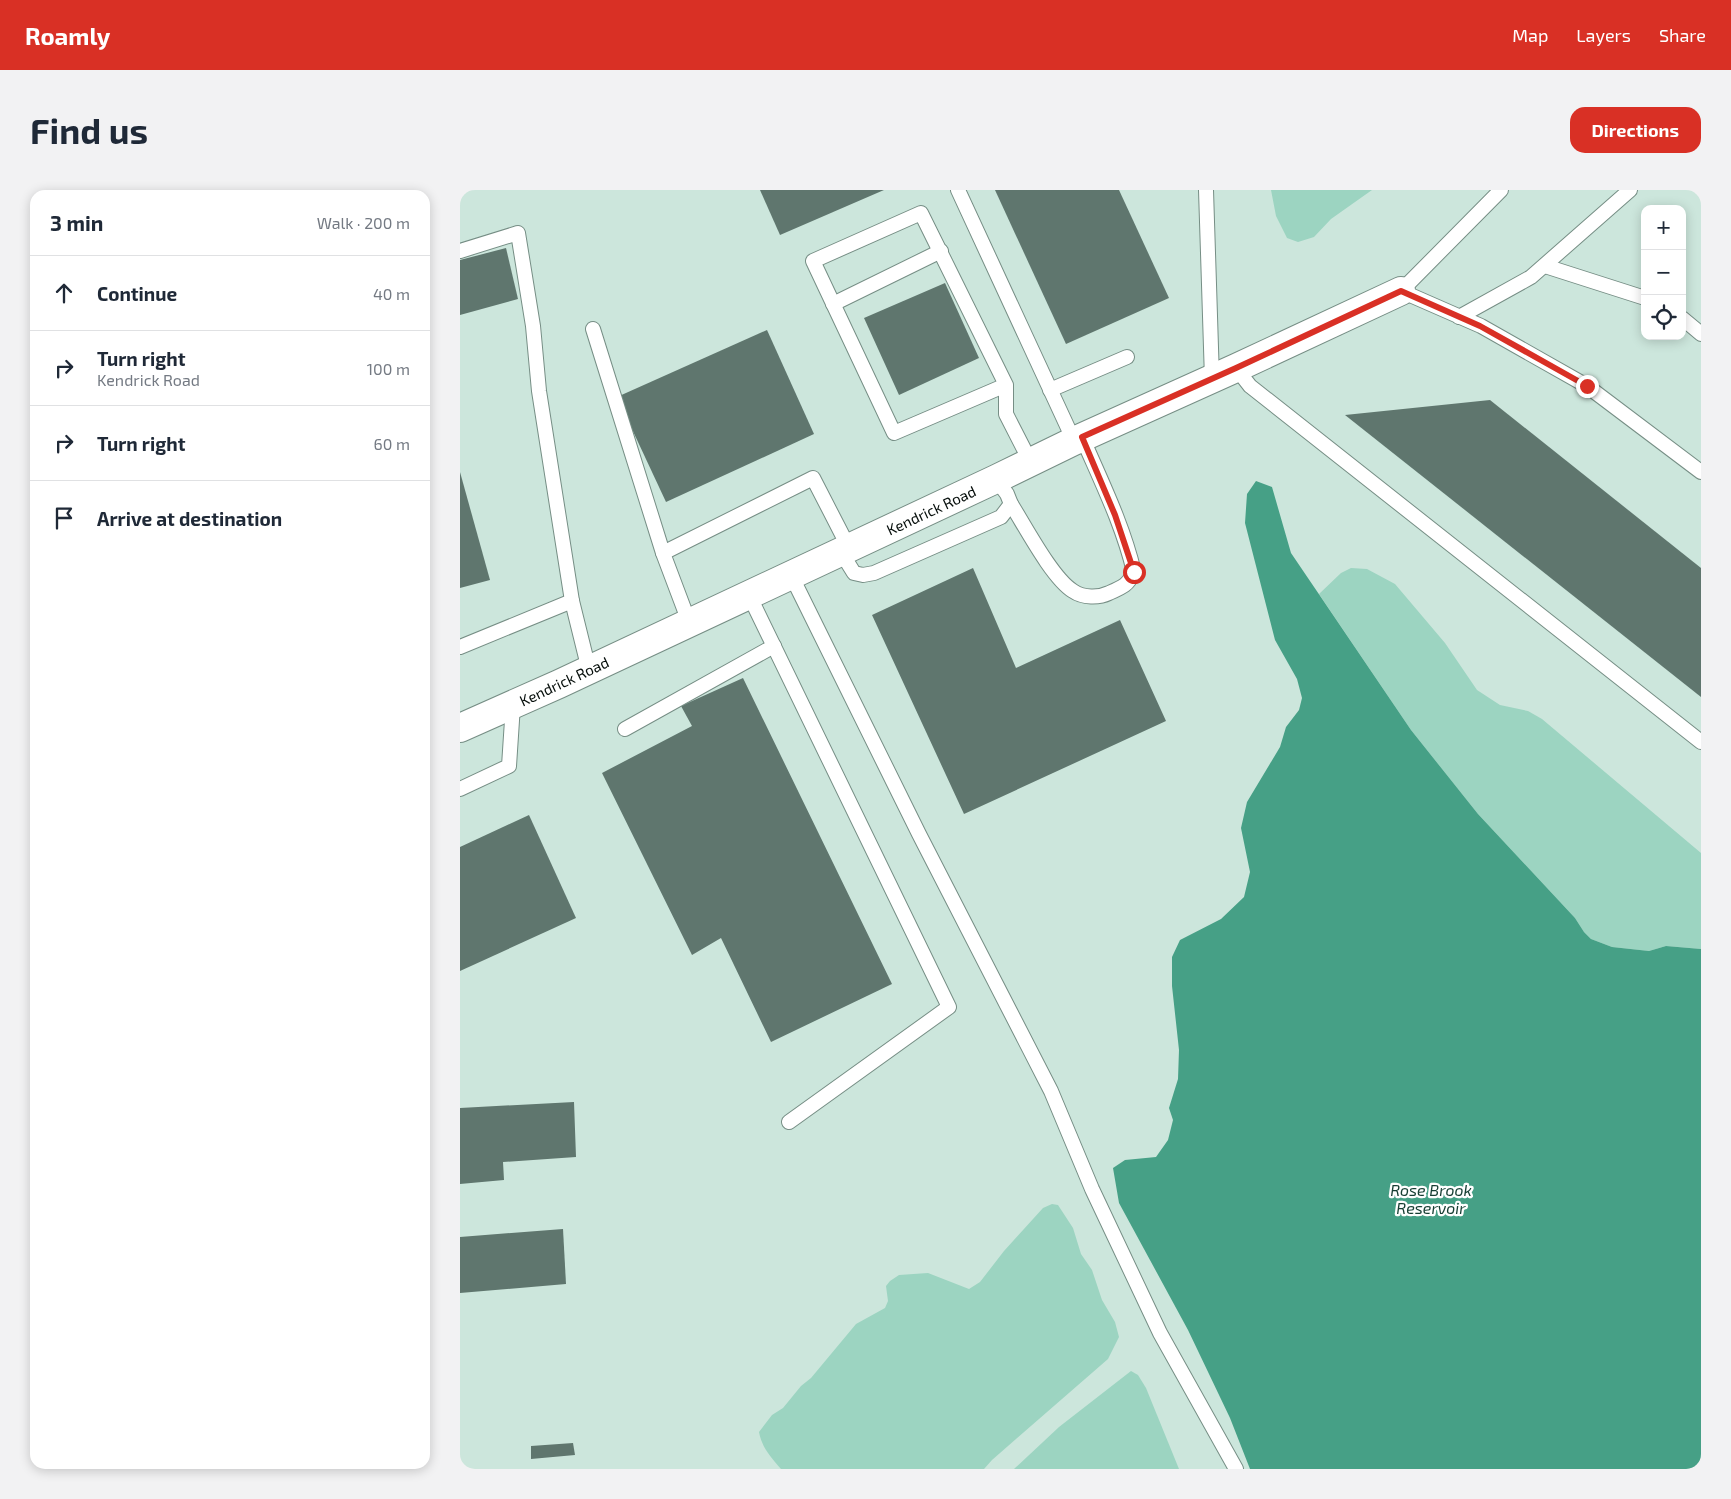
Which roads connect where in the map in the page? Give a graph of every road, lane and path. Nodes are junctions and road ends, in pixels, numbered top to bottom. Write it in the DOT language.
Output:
graph roads {
  1 [pos="958,190"];
  2 [pos="1206,190"];
  3 [pos="1501,190"];
  4 [pos="1630,190"];
  5 [pos="460,251"];
  6 [pos="941,251"];
  7 [pos="1545,266"];
  8 [pos="1401,291"];
  9 [pos="1641,297"];
  10 [pos="834,304"];
  11 [pos="1459,317"];
  12 [pos="1686,321"];
  13 [pos="593,329"];
  14 [pos="1701,334"];
  15 [pos="1128,357"];
  16 [pos="1224,374"];
  17 [pos="1006,385"];
  18 [pos="1050,390"];
  19 [pos="1078,439"];
  20 [pos="1031,463"];
  21 [pos="1701,472"];
  22 [pos="996,479"];
  23 [pos="1011,504"];
  24 [pos="845,550"];
  25 [pos="663,554"];
  26 [pos="791,575"];
  27 [pos="749,594"];
  28 [pos="572,601"];
  29 [pos="689,622"];
  30 [pos="774,646"];
  31 [pos="460,647"];
  32 [pos="589,670"];
  33 [pos="513,705"];
  34 [pos="460,728"];
  35 [pos="625,729"];
  36 [pos="1701,742"];
  37 [pos="460,789"];
  38 [pos="789,1122"];
  39 [pos="1236,1469"];
  1 -- 18 [label="lane"];
  2 -- 16 [label="lane"];
  3 -- 8 [label="lane"];
  4 -- 7 [label="lane"];
  5 -- 28 [label="lane"];
  6 -- 10 [label="lane"];
  6 -- 10 [label="lane"];
  6 -- 17 [label="lane"];
  7 -- 9 [label="lane"];
  7 -- 11 [label="lane"];
  8 -- 11 [label="lane"];
  8 -- 16 [label="street, Kendrick Road"];
  10 -- 17 [label="lane"];
  11 -- 21 [label="lane"];
  12 -- 14 [label="lane"];
  13 -- 25 [label="lane"];
  15 -- 18 [label="lane"];
  16 -- 19 [label="street, Kendrick Road"];
  16 -- 36 [label="lane"];
  17 -- 20 [label="lane"];
  18 -- 19 [label="lane"];
  19 -- 20 [label="street, Kendrick Road"];
  19 -- 23 [label="lane"];
  20 -- 22 [label="street, Kendrick Road"];
  22 -- 23 [label="lane"];
  22 -- 24 [label="street, Kendrick Road"];
  23 -- 24 [label="lane"];
  24 -- 25 [label="lane"];
  24 -- 26 [label="street, Kendrick Road"];
  25 -- 29 [label="lane"];
  26 -- 27 [label="street, Kendrick Road"];
  26 -- 39 [label="lane"];
  27 -- 29 [label="street, Kendrick Road"];
  27 -- 30 [label="lane"];
  28 -- 31 [label="lane"];
  28 -- 32 [label="lane"];
  29 -- 32 [label="street, Kendrick Road"];
  30 -- 35 [label="lane"];
  30 -- 38 [label="lane"];
  32 -- 33 [label="street, Kendrick Road"];
  33 -- 34 [label="street, Kendrick Road"];
  33 -- 37 [label="lane"];
}
